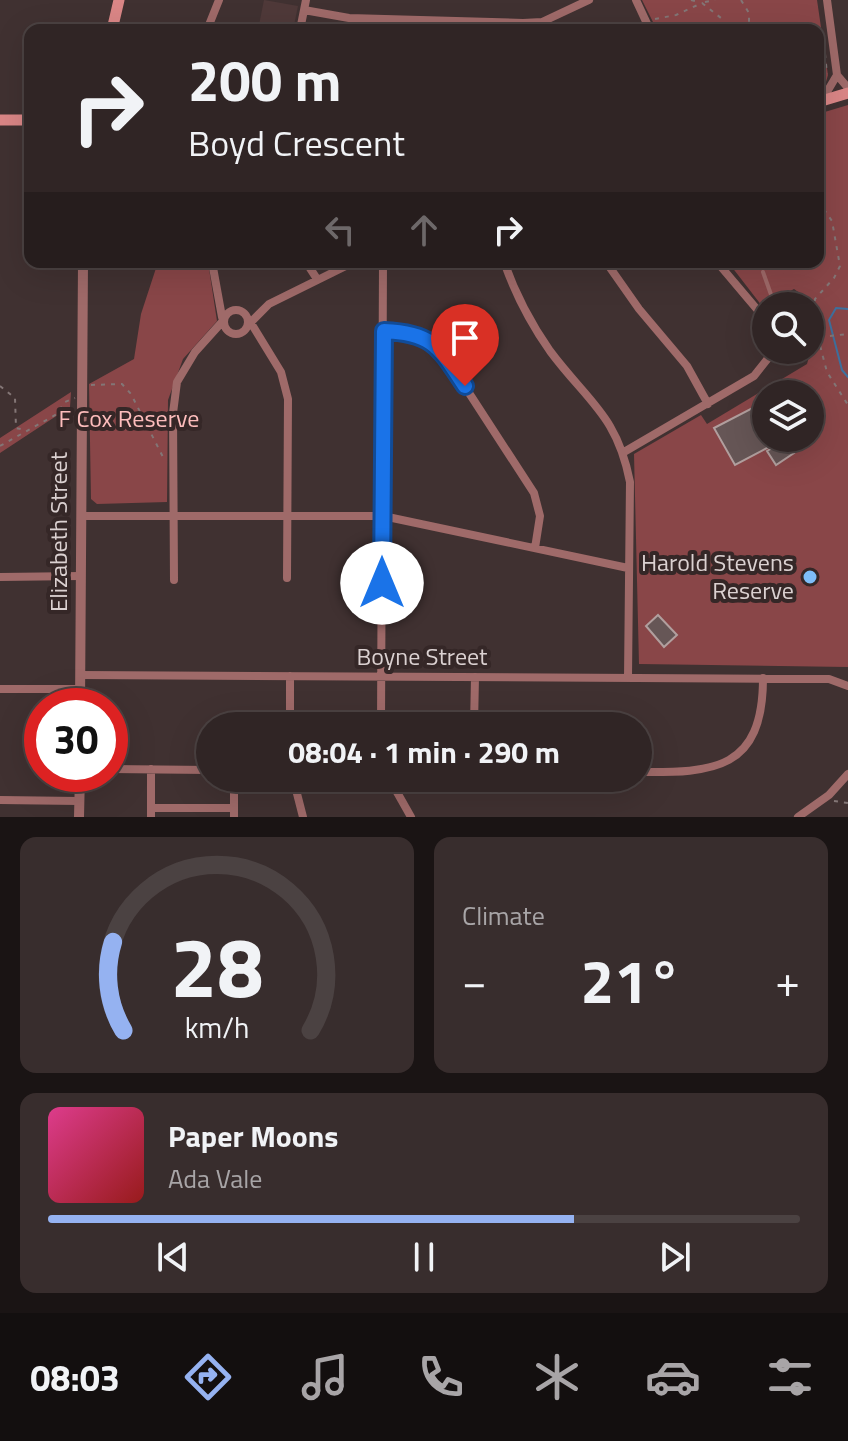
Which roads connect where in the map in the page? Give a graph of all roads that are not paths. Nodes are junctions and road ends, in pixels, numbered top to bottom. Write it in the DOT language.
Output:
graph roads {
  1 [pos="119,0"];
  2 [pos="219,0"];
  3 [pos="306,0"];
  4 [pos="589,0"];
  5 [pos="636,0"];
  6 [pos="827,0"];
  7 [pos="304,10"];
  8 [pos="113,24"];
  9 [pos="209,24"];
  10 [pos="301,24"];
  11 [pos="648,24"];
  12 [pos="837,75"];
  13 [pos="848,90"];
  14 [pos="824,94"];
  15 [pos="824,100"];
  16 [pos="0,120"];
  17 [pos="24,120"];
  18 [pos="83,268"];
  19 [pos="213,268"];
  20 [pos="310,268"];
  21 [pos="341,268"];
  22 [pos="383,268"];
  23 [pos="507,268"];
  24 [pos="610,268"];
  25 [pos="722,268"];
  26 [pos="763,272"];
  27 [pos="317,279"];
  28 [pos="216,288"];
  29 [pos="770,292"];
  30 [pos="752,303"];
  31 [pos="269,304"];
  32 [pos="234,311"];
  33 [pos="244,314"];
  34 [pos="222,320"];
  35 [pos="251,323"];
  36 [pos="229,331"];
  37 [pos="384,331"];
  38 [pos="241,332"];
  39 [pos="203,345"];
  40 [pos="264,347"];
  41 [pos="763,364"];
  42 [pos="708,404"];
  43 [pos="624,452"];
  44 [pos="81,516"];
  45 [pos="174,516"];
  46 [pos="287,516"];
  47 [pos="383,516"];
  48 [pos="535,548"];
  49 [pos="628,568"];
  50 [pos="81,576"];
  51 [pos="0,577"];
  52 [pos="287,578"];
  53 [pos="174,580"];
  54 [pos="80,675"];
  55 [pos="290,676"];
  56 [pos="382,677"];
  57 [pos="475,677"];
  58 [pos="628,678"];
  59 [pos="763,678"];
  60 [pos="848,686"];
  61 [pos="80,688"];
  62 [pos="0,689"];
  63 [pos="24,689"];
  64 [pos="290,712"];
  65 [pos="381,712"];
  66 [pos="474,712"];
  67 [pos="128,769"];
  68 [pos="151,769"];
  69 [pos="196,770"];
  70 [pos="652,772"];
  71 [pos="848,774"];
  72 [pos="79,792"];
  73 [pos="234,792"];
  74 [pos="297,792"];
  75 [pos="397,792"];
  76 [pos="0,800"];
  77 [pos="79,801"];
  78 [pos="151,812"];
  79 [pos="234,813"];
  80 [pos="79,817"];
  81 [pos="303,817"];
  82 [pos="411,817"];
  83 [pos="798,817"];
  1 -- 8 [label="main road"];
  2 -- 9 [label="street"];
  3 -- 7 [label="street"];
  4 -- 7 [label="street"];
  5 -- 11 [label="street"];
  6 -- 12 [label="street"];
  7 -- 10 [label="street"];
  12 -- 13 [label="street"];
  12 -- 14 [label="street"];
  13 -- 15 [label="main road"];
  16 -- 17 [label="main road"];
  18 -- 44 [label="street, Elizabeth Street"];
  19 -- 28 [label="street"];
  20 -- 27 [label="street"];
  21 -- 27 [label="street"];
  22 -- 37 [label="street"];
  23 -- 43 [label="street"];
  24 -- 42 [label="street"];
  25 -- 30 [label="street"];
  26 -- 29 [label="lane"];
  27 -- 31 [label="street"];
  28 -- 32 [label="street"];
  28 -- 34 [label="street"];
  31 -- 33 [label="street"];
  31 -- 35 [label="street"];
  32 -- 33 [label="street"];
  32 -- 34 [label="street"];
  33 -- 35 [label="street"];
  34 -- 36 [label="street"];
  34 -- 39 [label="street"];
  35 -- 38 [label="street"];
  35 -- 40 [label="street"];
  36 -- 38 [label="street"];
  36 -- 39 [label="street"];
  37 -- 47 [label="street"];
  37 -- 48 [label="street"];
  38 -- 40 [label="street"];
  39 -- 45 [label="street"];
  40 -- 46 [label="street"];
  41 -- 42 [label="street"];
  42 -- 43 [label="street"];
  43 -- 49 [label="street"];
  44 -- 45 [label="street"];
  44 -- 50 [label="street, Elizabeth Street"];
  45 -- 46 [label="street"];
  45 -- 53 [label="street"];
  46 -- 47 [label="street"];
  46 -- 52 [label="street"];
  47 -- 48 [label="street"];
  47 -- 56 [label="street"];
  48 -- 49 [label="street"];
  49 -- 58 [label="street"];
  50 -- 51 [label="street"];
  50 -- 54 [label="street, Elizabeth Street"];
  54 -- 55 [label="street, Boyne Street"];
  54 -- 61 [label="street, Elizabeth Street"];
  55 -- 56 [label="street, Boyne Street"];
  55 -- 64 [label="street"];
  56 -- 57 [label="street, Boyne Street"];
  56 -- 65 [label="street"];
  57 -- 58 [label="street, Boyne Street"];
  57 -- 66 [label="street"];
  58 -- 59 [label="street, Boyne Street"];
  59 -- 60 [label="street, Boyne Street"];
  59 -- 70 [label="street"];
  62 -- 63 [label="street"];
  67 -- 68 [label="street"];
  68 -- 69 [label="street"];
  68 -- 78 [label="street"];
  71 -- 83 [label="street"];
  72 -- 77 [label="street"];
  73 -- 79 [label="street"];
  74 -- 81 [label="street"];
  75 -- 82 [label="street"];
  76 -- 77 [label="street"];
  77 -- 80 [label="street"];
  78 -- 79 [label="street"];
}
